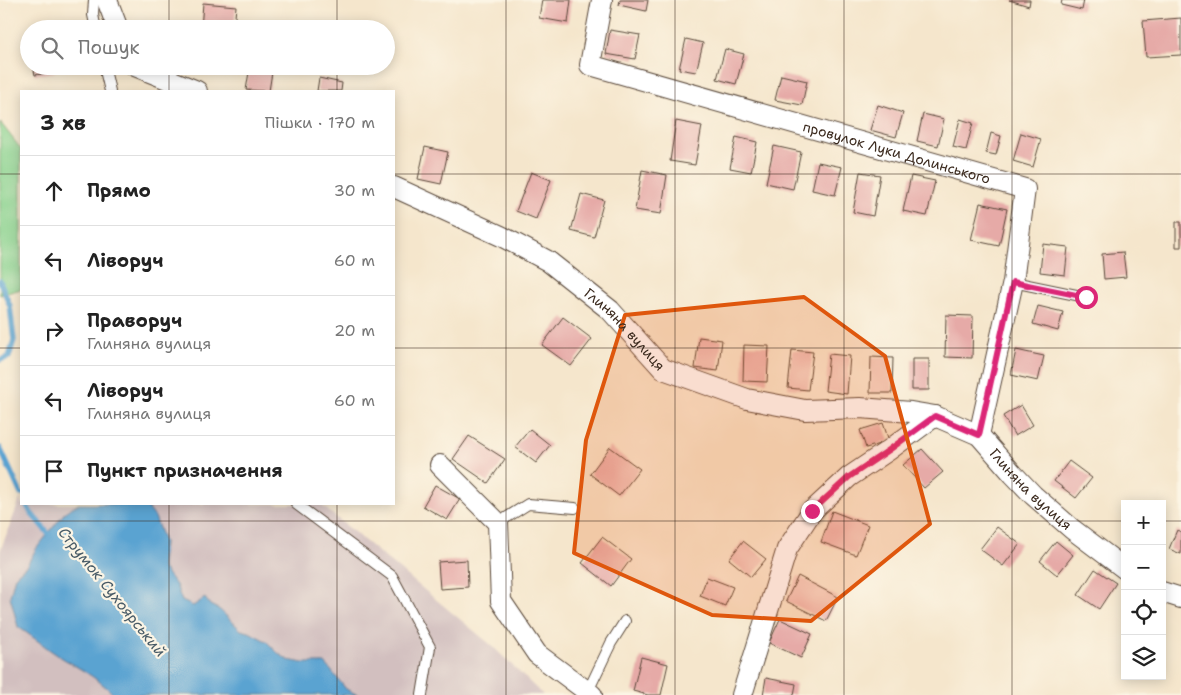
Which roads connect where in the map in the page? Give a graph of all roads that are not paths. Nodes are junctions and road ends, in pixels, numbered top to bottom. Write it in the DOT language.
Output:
graph roads {
  1 [pos="94,0"];
  2 [pos="107,0"];
  3 [pos="602,0"];
  4 [pos="94,20"];
  5 [pos="115,20"];
  6 [pos="106,75"];
  7 [pos="157,75"];
  8 [pos="110,90"];
  9 [pos="195,90"];
  10 [pos="395,187"];
  11 [pos="1013,282"];
  12 [pos="1086,297"];
  13 [pos="935,416"];
  14 [pos="979,435"];
  15 [pos="440,465"];
  16 [pos="297,505"];
  17 [pos="575,508"];
  18 [pos="498,523"];
  19 [pos="1121,566"];
  20 [pos="1166,593"];
  21 [pos="1181,598"];
  22 [pos="625,621"];
  23 [pos="590,693"];
  24 [pos="422,695"];
  25 [pos="742,695"];
  1 -- 4 [label="lane"];
  2 -- 5 [label="street"];
  3 -- 11 [label="street, провулок Луки Долинського"];
  6 -- 8 [label="lane"];
  7 -- 9 [label="street"];
  10 -- 13 [label="street, Глиняна вулиця"];
  11 -- 12 [label="lane"];
  11 -- 14 [label="street, провулок Луки Долинського"];
  13 -- 14 [label="street, Глиняна вулиця"];
  13 -- 25 [label="street"];
  14 -- 19 [label="street, Глиняна вулиця"];
  15 -- 18 [label="street"];
  16 -- 24 [label="lane"];
  17 -- 18 [label="lane"];
  18 -- 23 [label="street"];
  20 -- 21 [label="street"];
  22 -- 23 [label="lane"];
}
